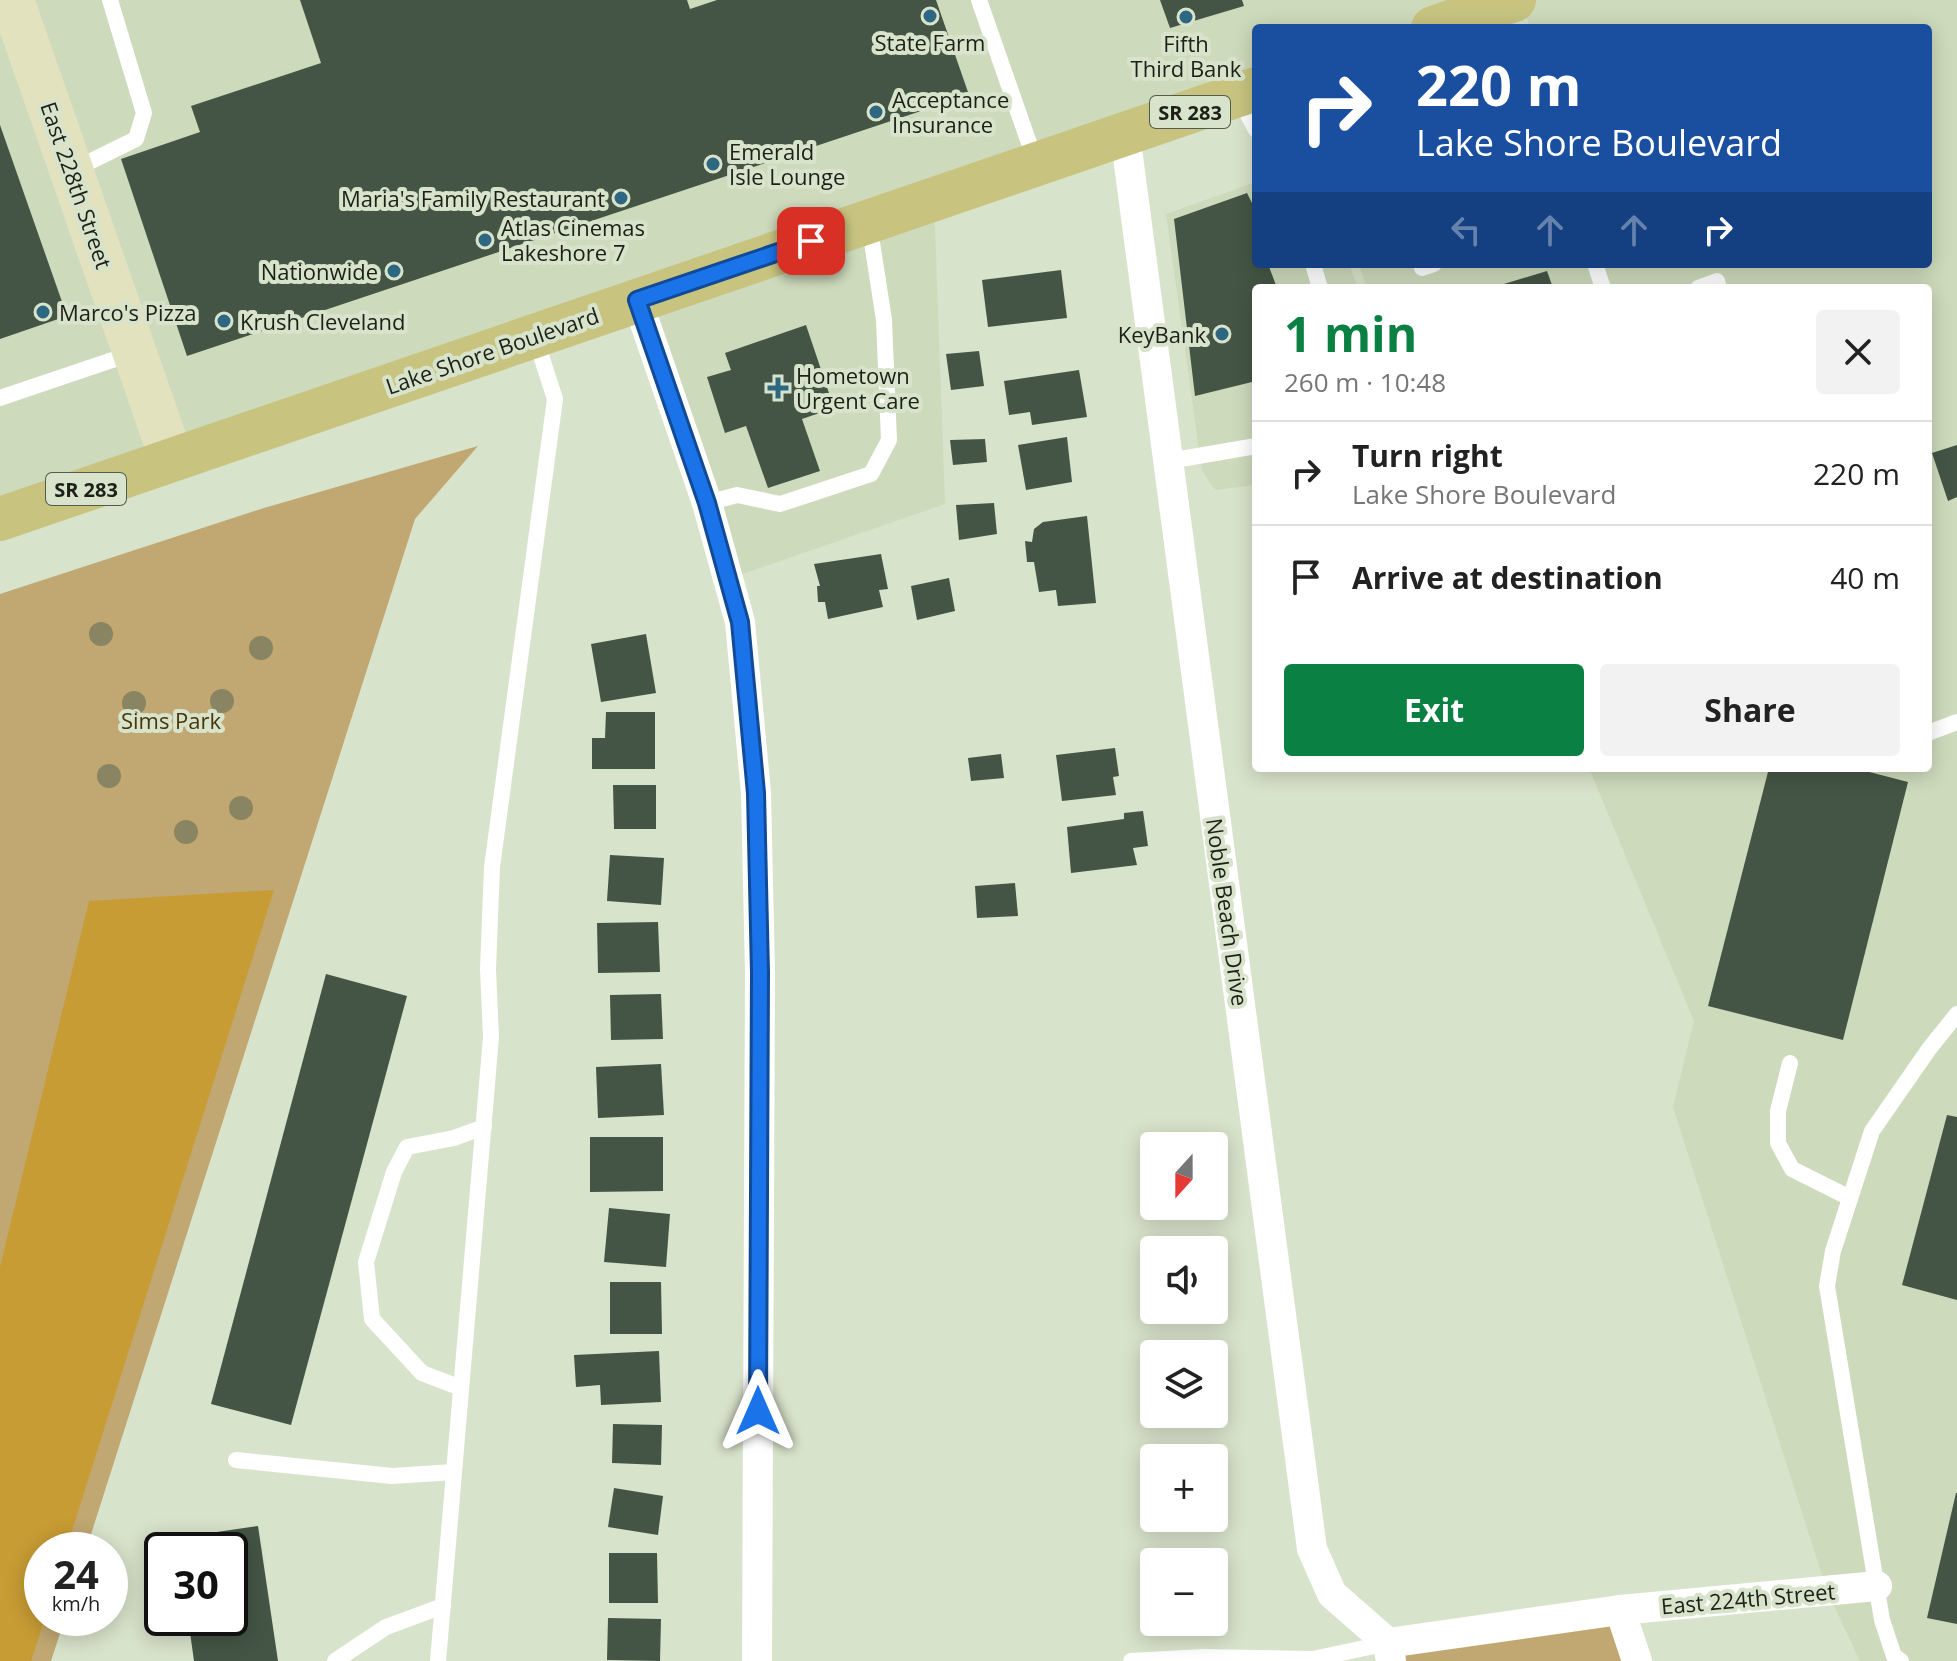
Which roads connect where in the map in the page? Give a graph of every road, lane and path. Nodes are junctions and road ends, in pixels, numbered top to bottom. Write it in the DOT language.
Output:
graph roads {
  1 [pos="12,0"];
  2 [pos="110,0"];
  3 [pos="979,0"];
  4 [pos="1511,6"];
  5 [pos="1443,21"];
  6 [pos="1250,105"];
  7 [pos="1125,134"];
  8 [pos="1037,165"];
  9 [pos="72,171"];
  10 [pos="869,222"];
  11 [pos="637,300"];
  12 [pos="535,335"];
  13 [pos="135,352"];
  14 [pos="0,398"];
  15 [pos="1252,447"];
  16 [pos="172,460"];
  17 [pos="1169,461"];
  18 [pos="707,503"];
  19 [pos="0,519"];
  20 [pos="1957,722"];
  21 [pos="1932,731"];
  22 [pos="1957,1014"];
  23 [pos="1790,1063"];
  24 [pos="484,1127"];
  25 [pos="1850,1198"];
  26 [pos="461,1388"];
  27 [pos="236,1460"];
  28 [pos="454,1472"];
  29 [pos="1877,1586"];
  30 [pos="443,1606"];
  31 [pos="1620,1610"];
  32 [pos="1389,1652"];
  33 [pos="335,1661"];
  34 [pos="438,1661"];
  35 [pos="757,1661"];
  36 [pos="1131,1661"];
  37 [pos="1637,1661"];
  38 [pos="1901,1661"];
  1 -- 9 [label="street, East 228th Street"];
  2 -- 9 [label="lane"];
  3 -- 8 [label="lane"];
  4 -- 5 [label="main road"];
  6 -- 7 [label="main road, Lake Shore Boulevard / SR 283"];
  7 -- 8 [label="main road, Lake Shore Boulevard / SR 283"];
  7 -- 17 [label="street, Noble Beach Drive"];
  8 -- 10 [label="main road, Lake Shore Boulevard / SR 283"];
  9 -- 13 [label="street, East 228th Street"];
  10 -- 11 [label="main road, Lake Shore Boulevard / SR 283"];
  10 -- 18 [label="lane"];
  11 -- 12 [label="main road, Lake Shore Boulevard / SR 283"];
  11 -- 18 [label="street"];
  12 -- 16 [label="main road, Lake Shore Boulevard / SR 283"];
  12 -- 24 [label="lane"];
  13 -- 14 [label="lane"];
  13 -- 16 [label="street, East 228th Street"];
  15 -- 17 [label="lane"];
  16 -- 19 [label="main road, Lake Shore Boulevard / SR 283"];
  17 -- 32 [label="street, Noble Beach Drive"];
  18 -- 35 [label="street"];
  20 -- 21 [label="lane"];
  22 -- 25 [label="lane"];
  23 -- 25 [label="lane"];
  24 -- 26 [label="lane"];
  24 -- 26 [label="lane"];
  25 -- 29 [label="lane"];
  26 -- 28 [label="lane"];
  27 -- 28 [label="lane"];
  28 -- 30 [label="lane"];
  29 -- 31 [label="street, East 224th Street"];
  29 -- 38 [label="lane"];
  30 -- 33 [label="lane"];
  30 -- 34 [label="lane"];
  31 -- 32 [label="street, East 224th Street"];
  31 -- 37 [label="street"];
  32 -- 36 [label="lane"];
}
